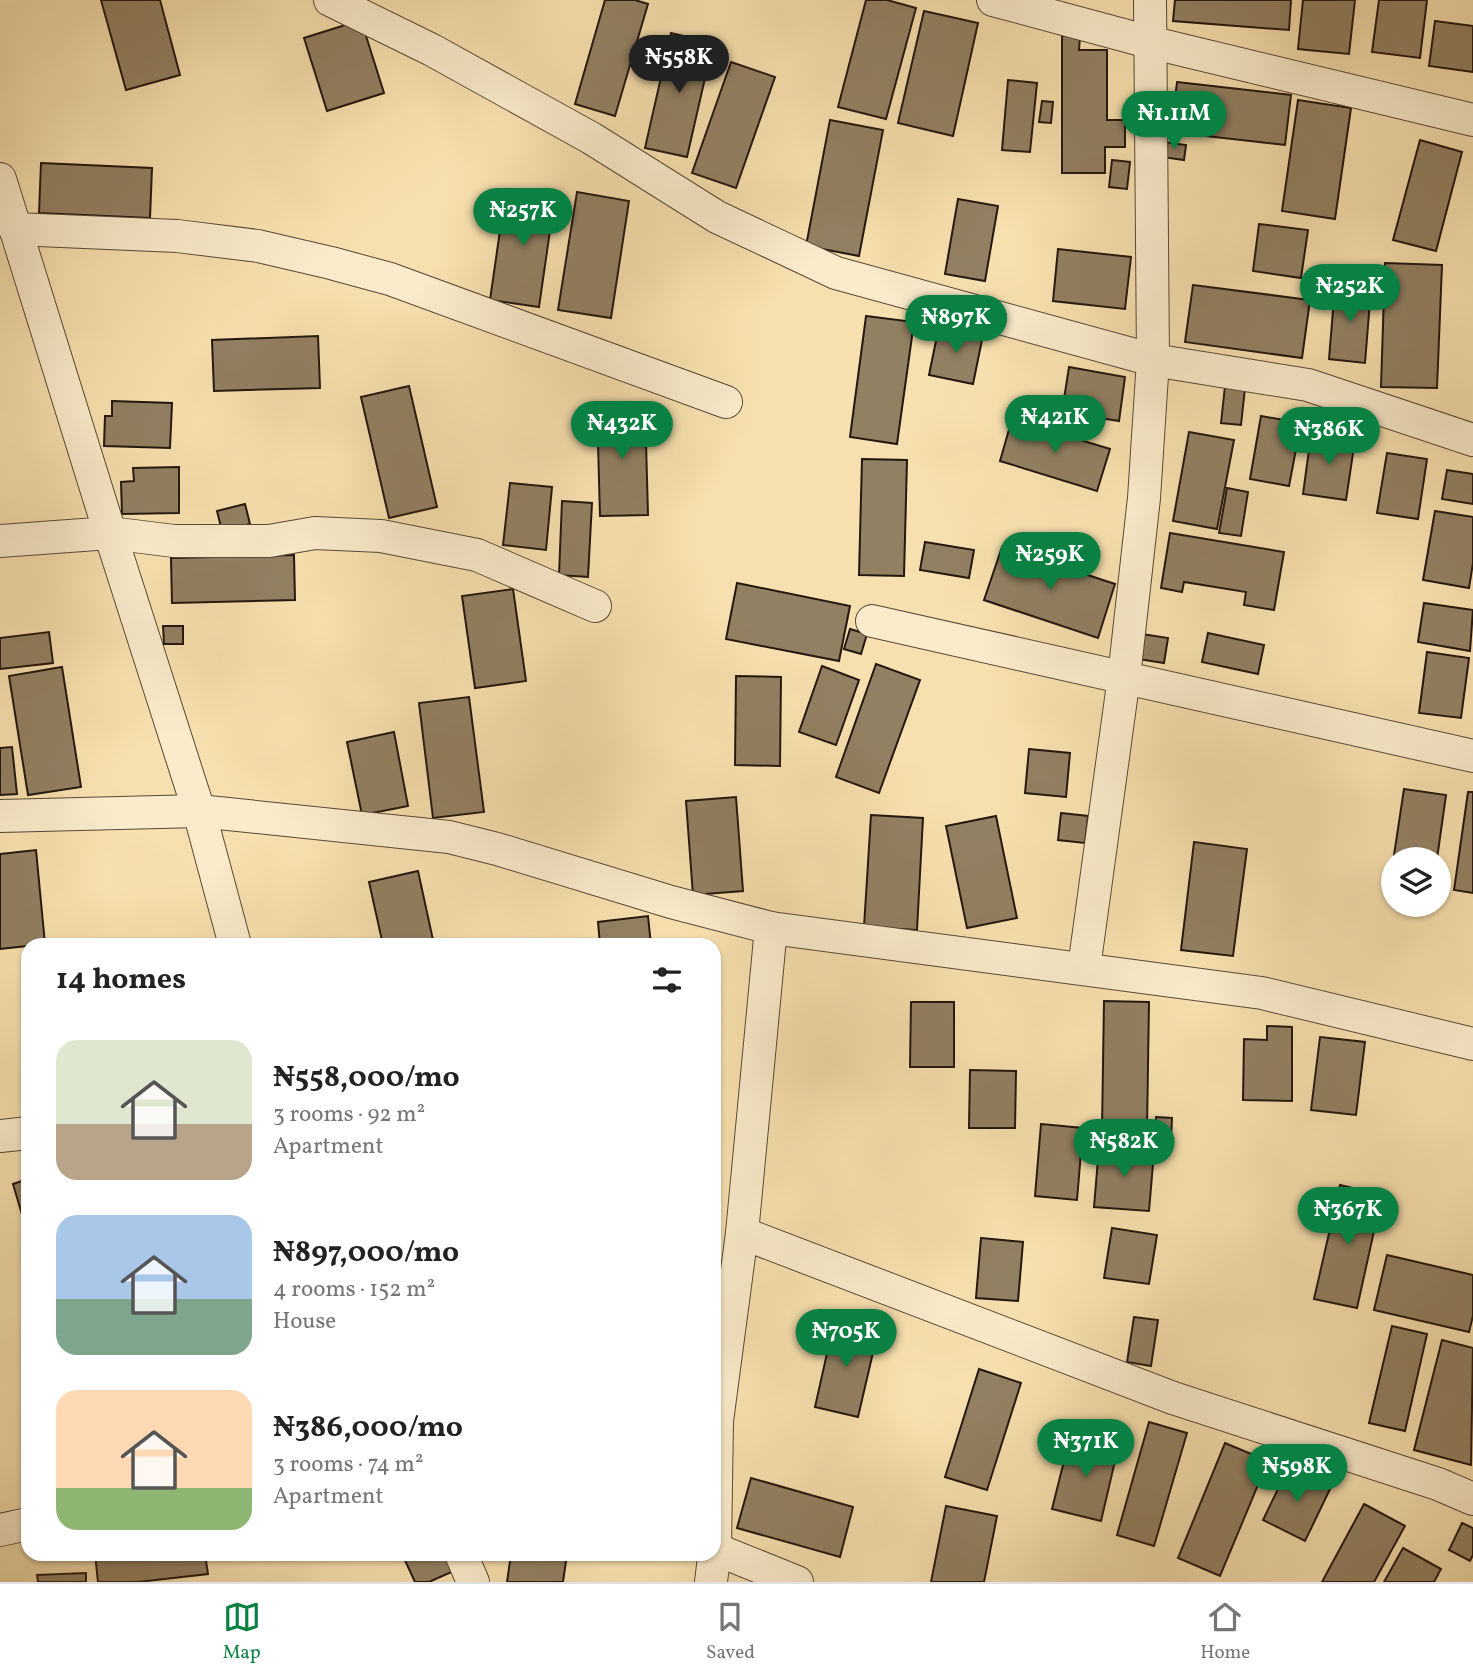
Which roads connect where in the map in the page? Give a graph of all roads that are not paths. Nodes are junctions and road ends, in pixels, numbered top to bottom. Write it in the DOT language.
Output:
graph roads {
  1 [pos="330,0"];
  2 [pos="993,0"];
  3 [pos="1150,0"];
  4 [pos="1149,42"];
  5 [pos="1473,120"];
  6 [pos="0,179"];
  7 [pos="15,229"];
  8 [pos="1153,360"];
  9 [pos="726,402"];
  10 [pos="1473,440"];
  11 [pos="110,533"];
  12 [pos="0,541"];
  13 [pos="595,606"];
  14 [pos="872,621"];
  15 [pos="1125,677"];
  16 [pos="1473,756"];
  17 [pos="200,811"];
  18 [pos="0,816"];
  19 [pos="771,928"];
  20 [pos="233,938"];
  21 [pos="1084,968"];
  22 [pos="1473,1044"];
  23 [pos="21,1134"];
  24 [pos="0,1136"];
  25 [pos="742,1233"];
  26 [pos="721,1391"];
  27 [pos="1473,1499"];
  28 [pos="21,1526"];
  29 [pos="0,1530"];
  30 [pos="721,1551"];
  31 [pos="464,1561"];
  32 [pos="714,1561"];
  33 [pos="473,1582"];
  34 [pos="711,1582"];
  35 [pos="797,1582"];
  1 -- 8 [label="street"];
  2 -- 4 [label="street"];
  3 -- 4 [label="street"];
  4 -- 5 [label="street"];
  4 -- 8 [label="street"];
  6 -- 7 [label="street"];
  7 -- 9 [label="street"];
  7 -- 11 [label="street"];
  8 -- 10 [label="street"];
  8 -- 15 [label="street"];
  11 -- 12 [label="street"];
  11 -- 13 [label="street"];
  11 -- 17 [label="street"];
  14 -- 15 [label="street"];
  15 -- 16 [label="street"];
  15 -- 21 [label="street"];
  17 -- 18 [label="street"];
  17 -- 19 [label="street"];
  17 -- 20 [label="street"];
  19 -- 21 [label="street"];
  19 -- 25 [label="street"];
  21 -- 22 [label="street"];
  23 -- 24 [label="street"];
  25 -- 26 [label="street"];
  25 -- 27 [label="street"];
  28 -- 29 [label="street"];
  30 -- 35 [label="street"];
  31 -- 33 [label="street"];
  32 -- 34 [label="street"];
}
